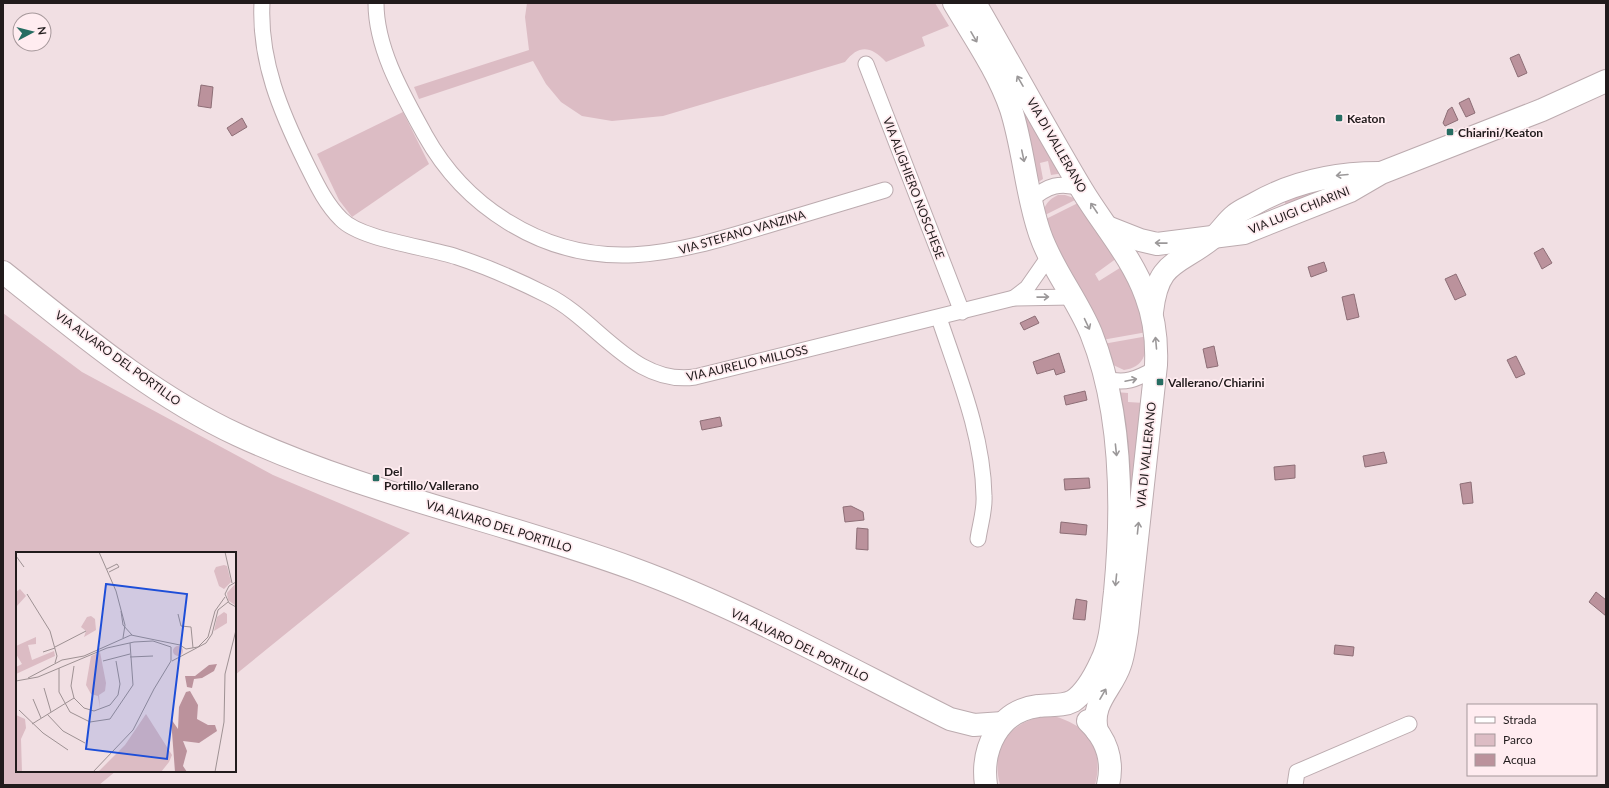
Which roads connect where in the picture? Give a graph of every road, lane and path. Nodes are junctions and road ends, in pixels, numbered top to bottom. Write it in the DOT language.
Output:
graph roads {
  1 [pos="262,3"];
  2 [pos="376,3"];
  3 [pos="954,3"];
  4 [pos="975,3"];
  5 [pos="866,64"];
  6 [pos="1606,81"];
  7 [pos="1081,188"];
  8 [pos="885,190"];
  9 [pos="1031,200"];
  10 [pos="1107,227"];
  11 [pos="1214,237"];
  12 [pos="1050,255"];
  13 [pos="3,272"];
  14 [pos="1072,297"];
  15 [pos="1014,298"];
  16 [pos="962,312"];
  17 [pos="1152,316"];
  18 [pos="939,318"];
  19 [pos="1155,369"];
  20 [pos="1104,378"];
  21 [pos="978,538"];
  22 [pos="1056,705"];
  23 [pos="950,719"];
  24 [pos="1003,723"];
  25 [pos="1409,724"];
  26 [pos="1097,731"];
  27 [pos="985,763"];
  28 [pos="986,785"];
  29 [pos="1108,785"];
  30 [pos="1294,785"];
  1 -- 18 [label="street, VIA AURELIO MILLOSS"];
  2 -- 8 [label="street, VIA STEFANO VANZINA"];
  3 -- 9 [label="street, VIA DI VALLERANO, one-way"];
  7 -- 4 [label="street, VIA DI VALLERANO, one-way"];
  5 -- 16 [label="street, VIA ALIGHIERO NOSCHESE"];
  6 -- 11 [label="street, VIA LUIGI CHIARINI"];
  7 -- 9 [label="street"];
  10 -- 7 [label="street, VIA DI VALLERANO, one-way"];
  9 -- 12 [label="street, VIA DI VALLERANO"];
  11 -- 10 [label="street, VIA LUIGI CHIARINI, one-way"];
  10 -- 17 [label="street, VIA DI VALLERANO"];
  11 -- 17 [label="street, VIA LUIGI CHIARINI"];
  12 -- 14 [label="street, VIA DI VALLERANO"];
  12 -- 15 [label="street, VIA AURELIO MILLOSS"];
  13 -- 23 [label="street, VIA ALVARO DEL PORTILLO"];
  15 -- 14 [label="street, VIA AURELIO MILLOSS, one-way"];
  14 -- 20 [label="street, VIA DI VALLERANO, one-way"];
  15 -- 16 [label="street, VIA AURELIO MILLOSS"];
  16 -- 18 [label="street, VIA AURELIO MILLOSS"];
  19 -- 17 [label="street, VIA DI VALLERANO, one-way"];
  18 -- 21 [label="street"];
  20 -- 19 [label="street, one-way"];
  26 -- 19 [label="street, VIA DI VALLERANO, one-way"];
  20 -- 22 [label="street, VIA DI VALLERANO, one-way"];
  22 -- 24 [label="street, VIA DI VALLERANO"];
  22 -- 26 [label="street, VIA DI VALLERANO"];
  23 -- 24 [label="street, VIA ALVARO DEL PORTILLO"];
  23 -- 27 [label="street, VIA ALVARO DEL PORTILLO"];
  24 -- 27 [label="street, VIA DI VALLERANO"];
  25 -- 30 [label="street"];
  26 -- 29 [label="street, VIA DI VALLERANO"];
  27 -- 28 [label="street, VIA DI VALLERANO"];
}
